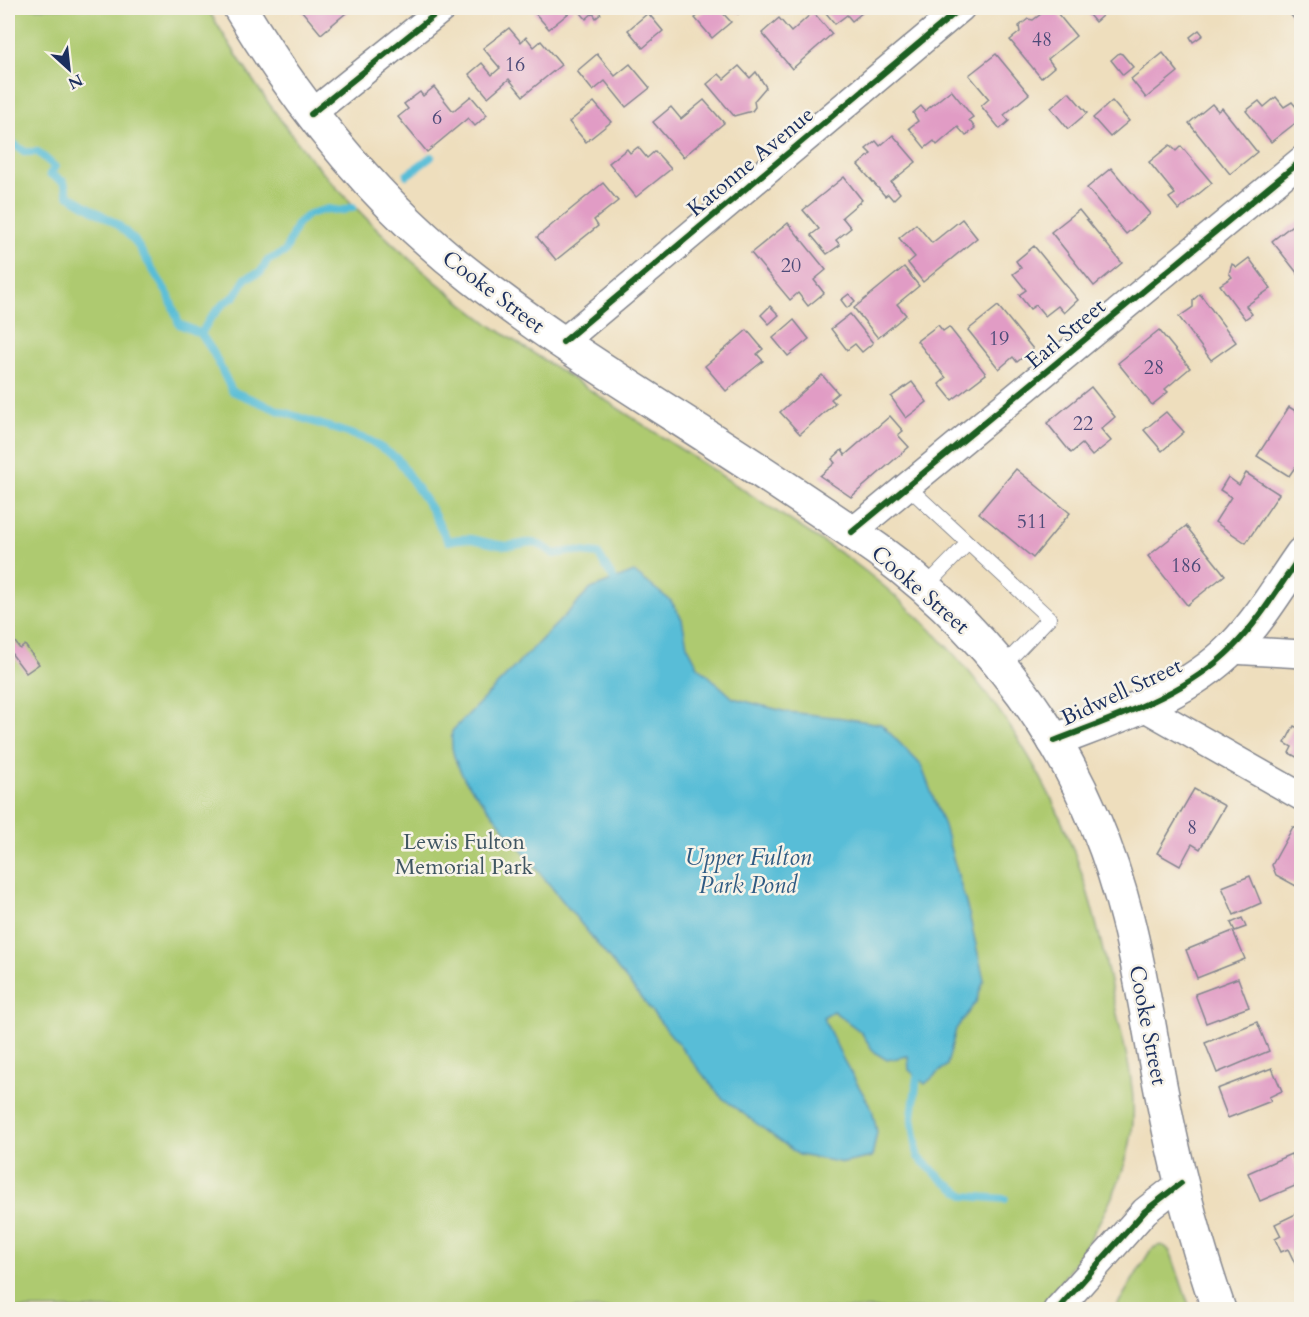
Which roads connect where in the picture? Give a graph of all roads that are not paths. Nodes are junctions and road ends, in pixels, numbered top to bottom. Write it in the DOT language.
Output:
graph roads {
  1 [pos="240,8"];
  2 [pos="443,8"];
  3 [pos="961,8"];
  4 [pos="311,114"];
  5 [pos="1302,160"];
  6 [pos="562,342"];
  7 [pos="908,487"];
  8 [pos="852,532"];
  9 [pos="968,543"];
  10 [pos="1302,554"];
  11 [pos="924,588"];
  12 [pos="1231,650"];
  13 [pos="1302,654"];
  14 [pos="1001,668"];
  15 [pos="1142,706"];
  16 [pos="1054,741"];
  17 [pos="1302,797"];
  18 [pos="1181,1183"];
  19 [pos="1057,1310"];
  20 [pos="1219,1310"];
  1 -- 4 [label="main road, Cooke Street"];
  2 -- 4 [label="street"];
  3 -- 6 [label="street, Katonne Avenue"];
  4 -- 6 [label="main road, Cooke Street"];
  5 -- 7 [label="street, Earl Street"];
  6 -- 8 [label="main road, Cooke Street"];
  7 -- 8 [label="street, Earl Street"];
  7 -- 9 [label="lane"];
  8 -- 11 [label="main road, Cooke Street"];
  9 -- 11 [label="lane"];
  9 -- 14 [label="lane"];
  10 -- 12 [label="main road, Bidwell Street"];
  11 -- 14 [label="main road, Cooke Street"];
  12 -- 13 [label="street"];
  12 -- 15 [label="main road, Bidwell Street"];
  14 -- 16 [label="main road, Cooke Street"];
  15 -- 16 [label="main road, Bidwell Street"];
  15 -- 17 [label="street"];
  16 -- 18 [label="main road, Cooke Street"];
  18 -- 19 [label="street"];
  18 -- 20 [label="main road, Cooke Street"];
}
